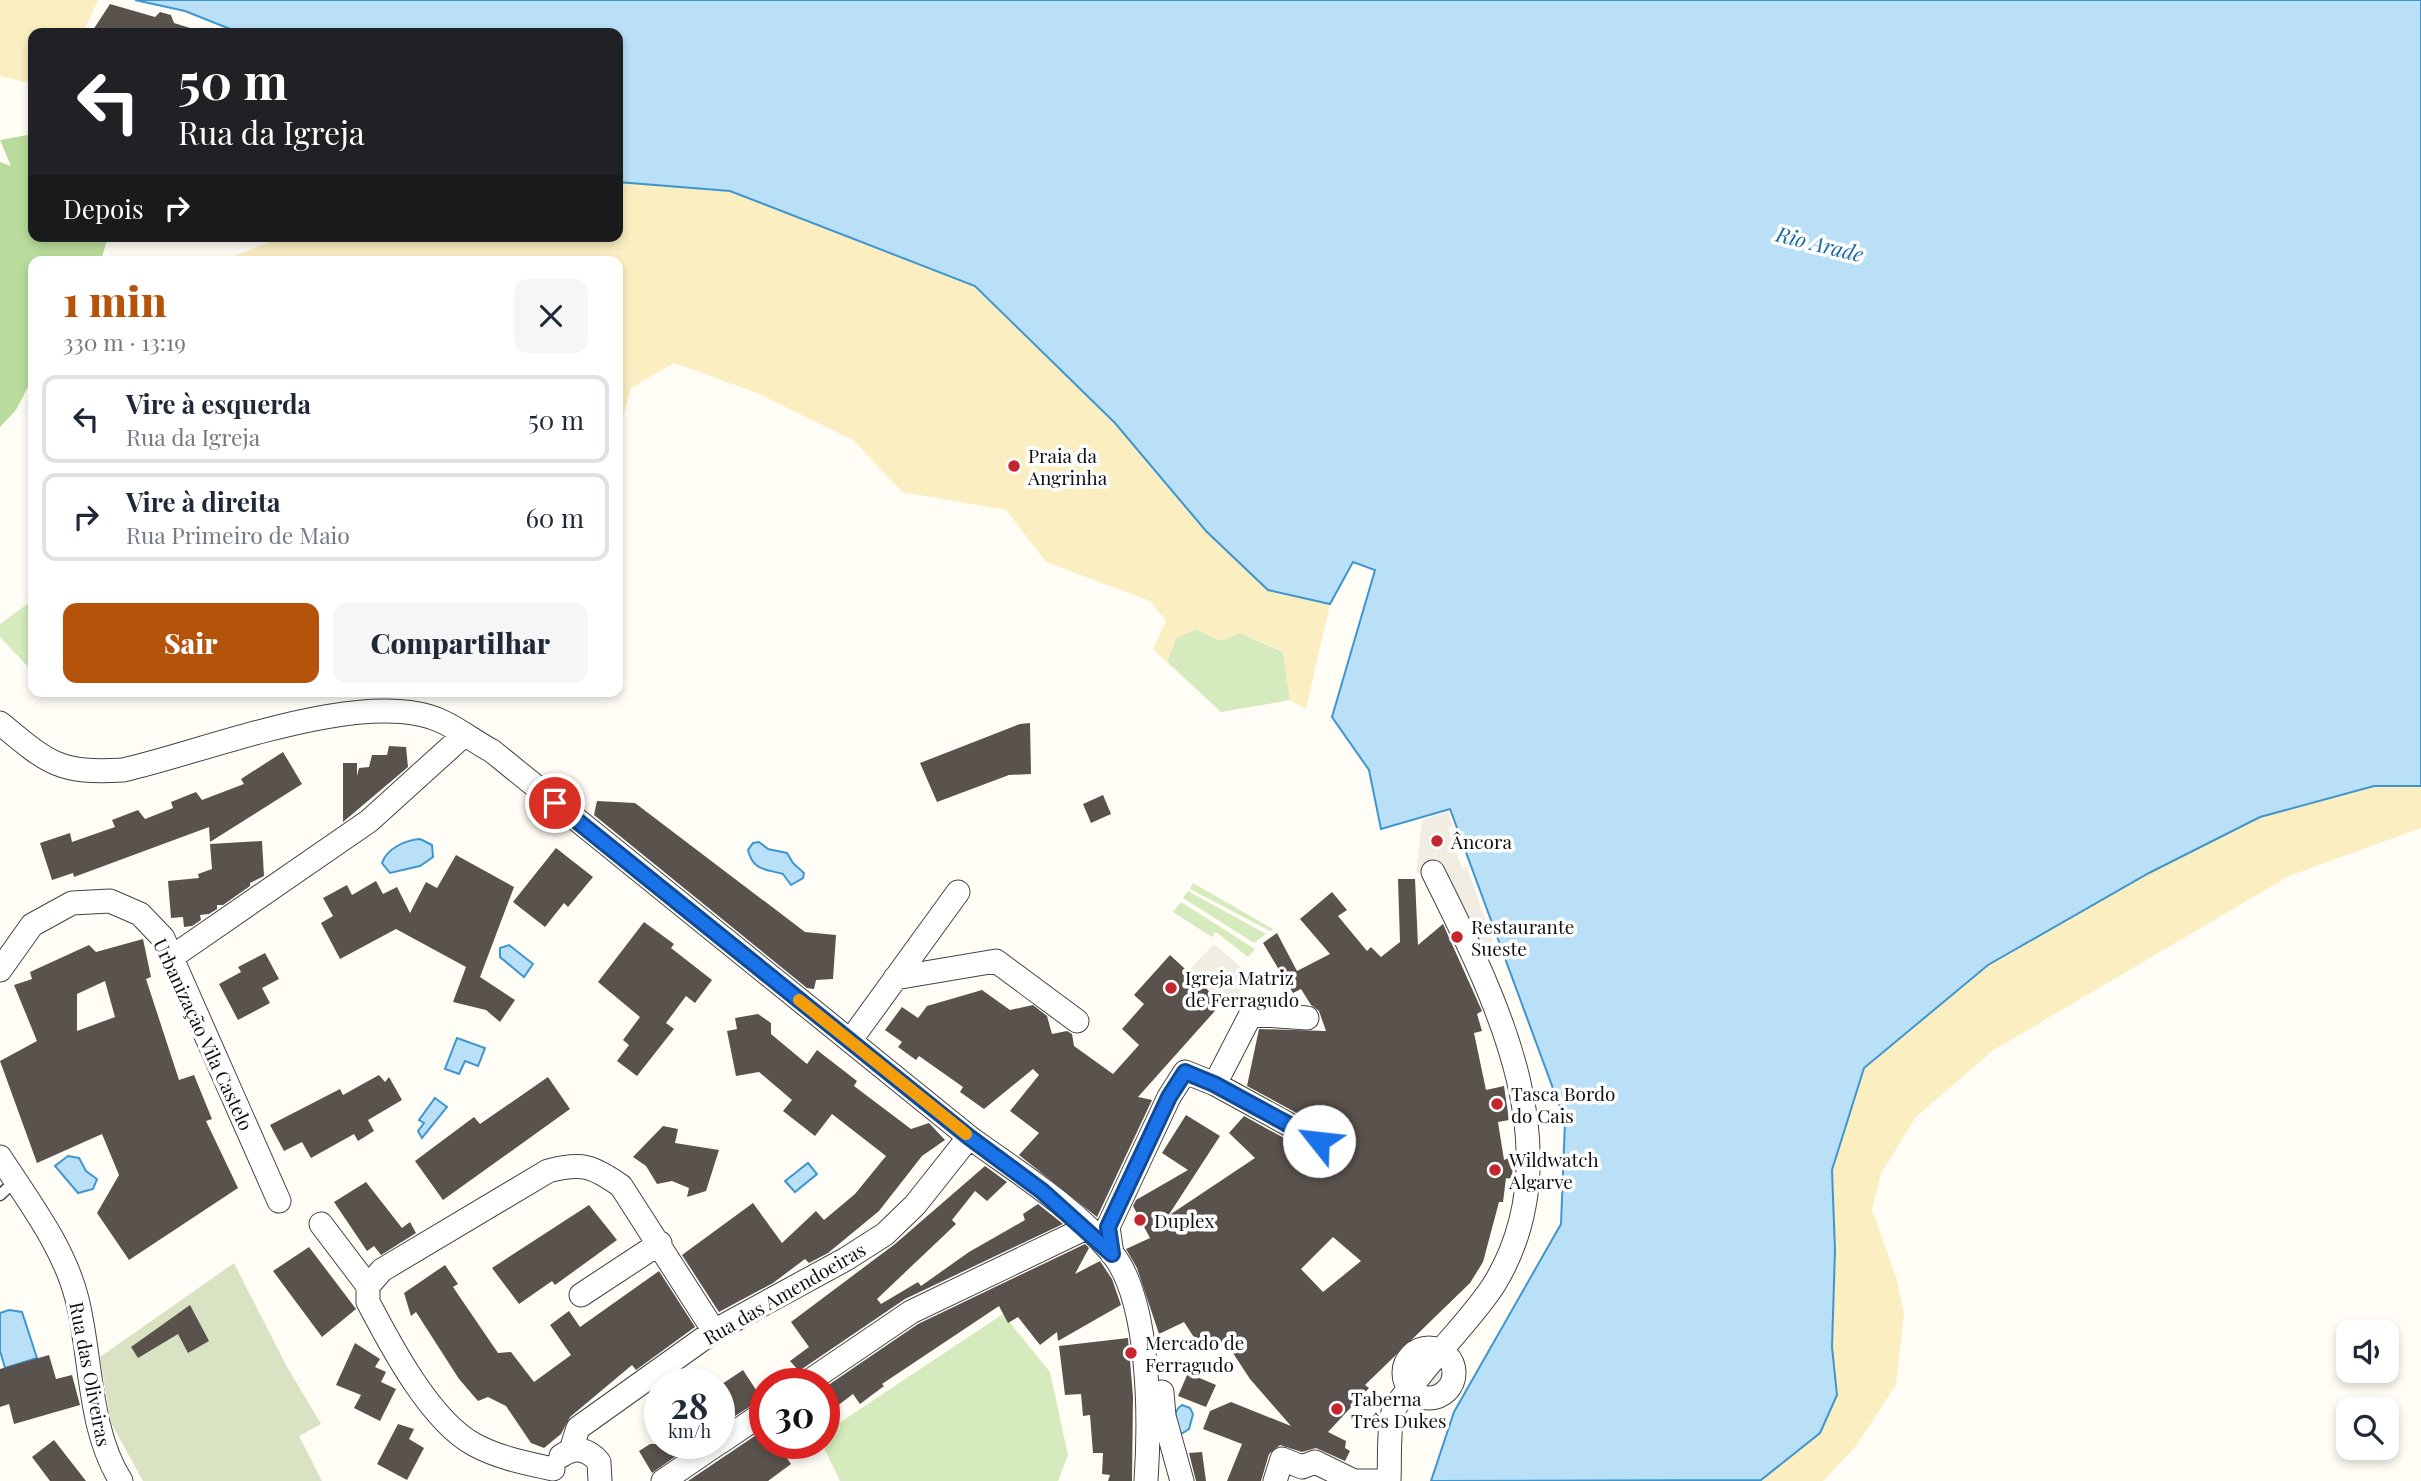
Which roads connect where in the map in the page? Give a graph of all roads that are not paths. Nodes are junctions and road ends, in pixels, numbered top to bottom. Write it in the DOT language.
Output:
graph roads {
  1 [pos="0,723"];
  2 [pos="464,735"];
  3 [pos="1433,873"];
  4 [pos="958,892"];
  5 [pos="172,957"];
  6 [pos="0,970"];
  7 [pos="895,978"];
  8 [pos="1307,1018"];
  9 [pos="1077,1021"];
  10 [pos="850,1041"];
  11 [pos="1214,1084"];
  12 [pos="969,1137"];
  13 [pos="1319,1141"];
  14 [pos="0,1157"];
  15 [pos="8,1188"];
  16 [pos="279,1201"];
  17 [pos="321,1224"];
  18 [pos="1086,1228"];
  19 [pos="660,1243"];
  20 [pos="1112,1254"];
  21 [pos="375,1278"];
  22 [pos="581,1295"];
  23 [pos="1133,1299"];
  24 [pos="714,1331"];
  25 [pos="1440,1350"];
  26 [pos="829,1368"];
  27 [pos="1409,1390"];
  28 [pos="571,1450"];
  29 [pos="695,1459"];
  30 [pos="1279,1470"];
  31 [pos="553,1475"];
  32 [pos="117,1479"];
  33 [pos="600,1481"];
  34 [pos="663,1481"];
  35 [pos="1146,1481"];
  36 [pos="1182,1481"];
  37 [pos="1387,1481"];
  1 -- 2 [label="street"];
  2 -- 5 [label="street"];
  2 -- 10 [label="street"];
  3 -- 25 [label="street"];
  4 -- 7 [label="street"];
  5 -- 6 [label="street, Urbanização Vila Castelo"];
  5 -- 16 [label="street, Urbanização Vila Castelo"];
  7 -- 9 [label="street"];
  7 -- 10 [label="street"];
  8 -- 11 [label="street"];
  10 -- 12 [label="street"];
  11 -- 13 [label="street"];
  11 -- 20 [label="street"];
  12 -- 18 [label="street"];
  12 -- 24 [label="street, Rua das Amendoeiras"];
  14 -- 15 [label="street, Rua das Oliveiras"];
  15 -- 32 [label="street, Rua das Oliveiras"];
  17 -- 21 [label="street"];
  18 -- 20 [label="street"];
  18 -- 26 [label="street"];
  19 -- 21 [label="street"];
  19 -- 22 [label="street"];
  19 -- 24 [label="street"];
  20 -- 23 [label="street"];
  21 -- 31 [label="street"];
  23 -- 35 [label="street"];
  23 -- 36 [label="street"];
  24 -- 28 [label="street, Rua das Amendoeiras"];
  25 -- 27 [label="street"];
  25 -- 27 [label="street"];
  27 -- 37 [label="street"];
  28 -- 31 [label="street"];
  28 -- 33 [label="street"];
  29 -- 34 [label="street"];
  30 -- 37 [label="street"];
}
